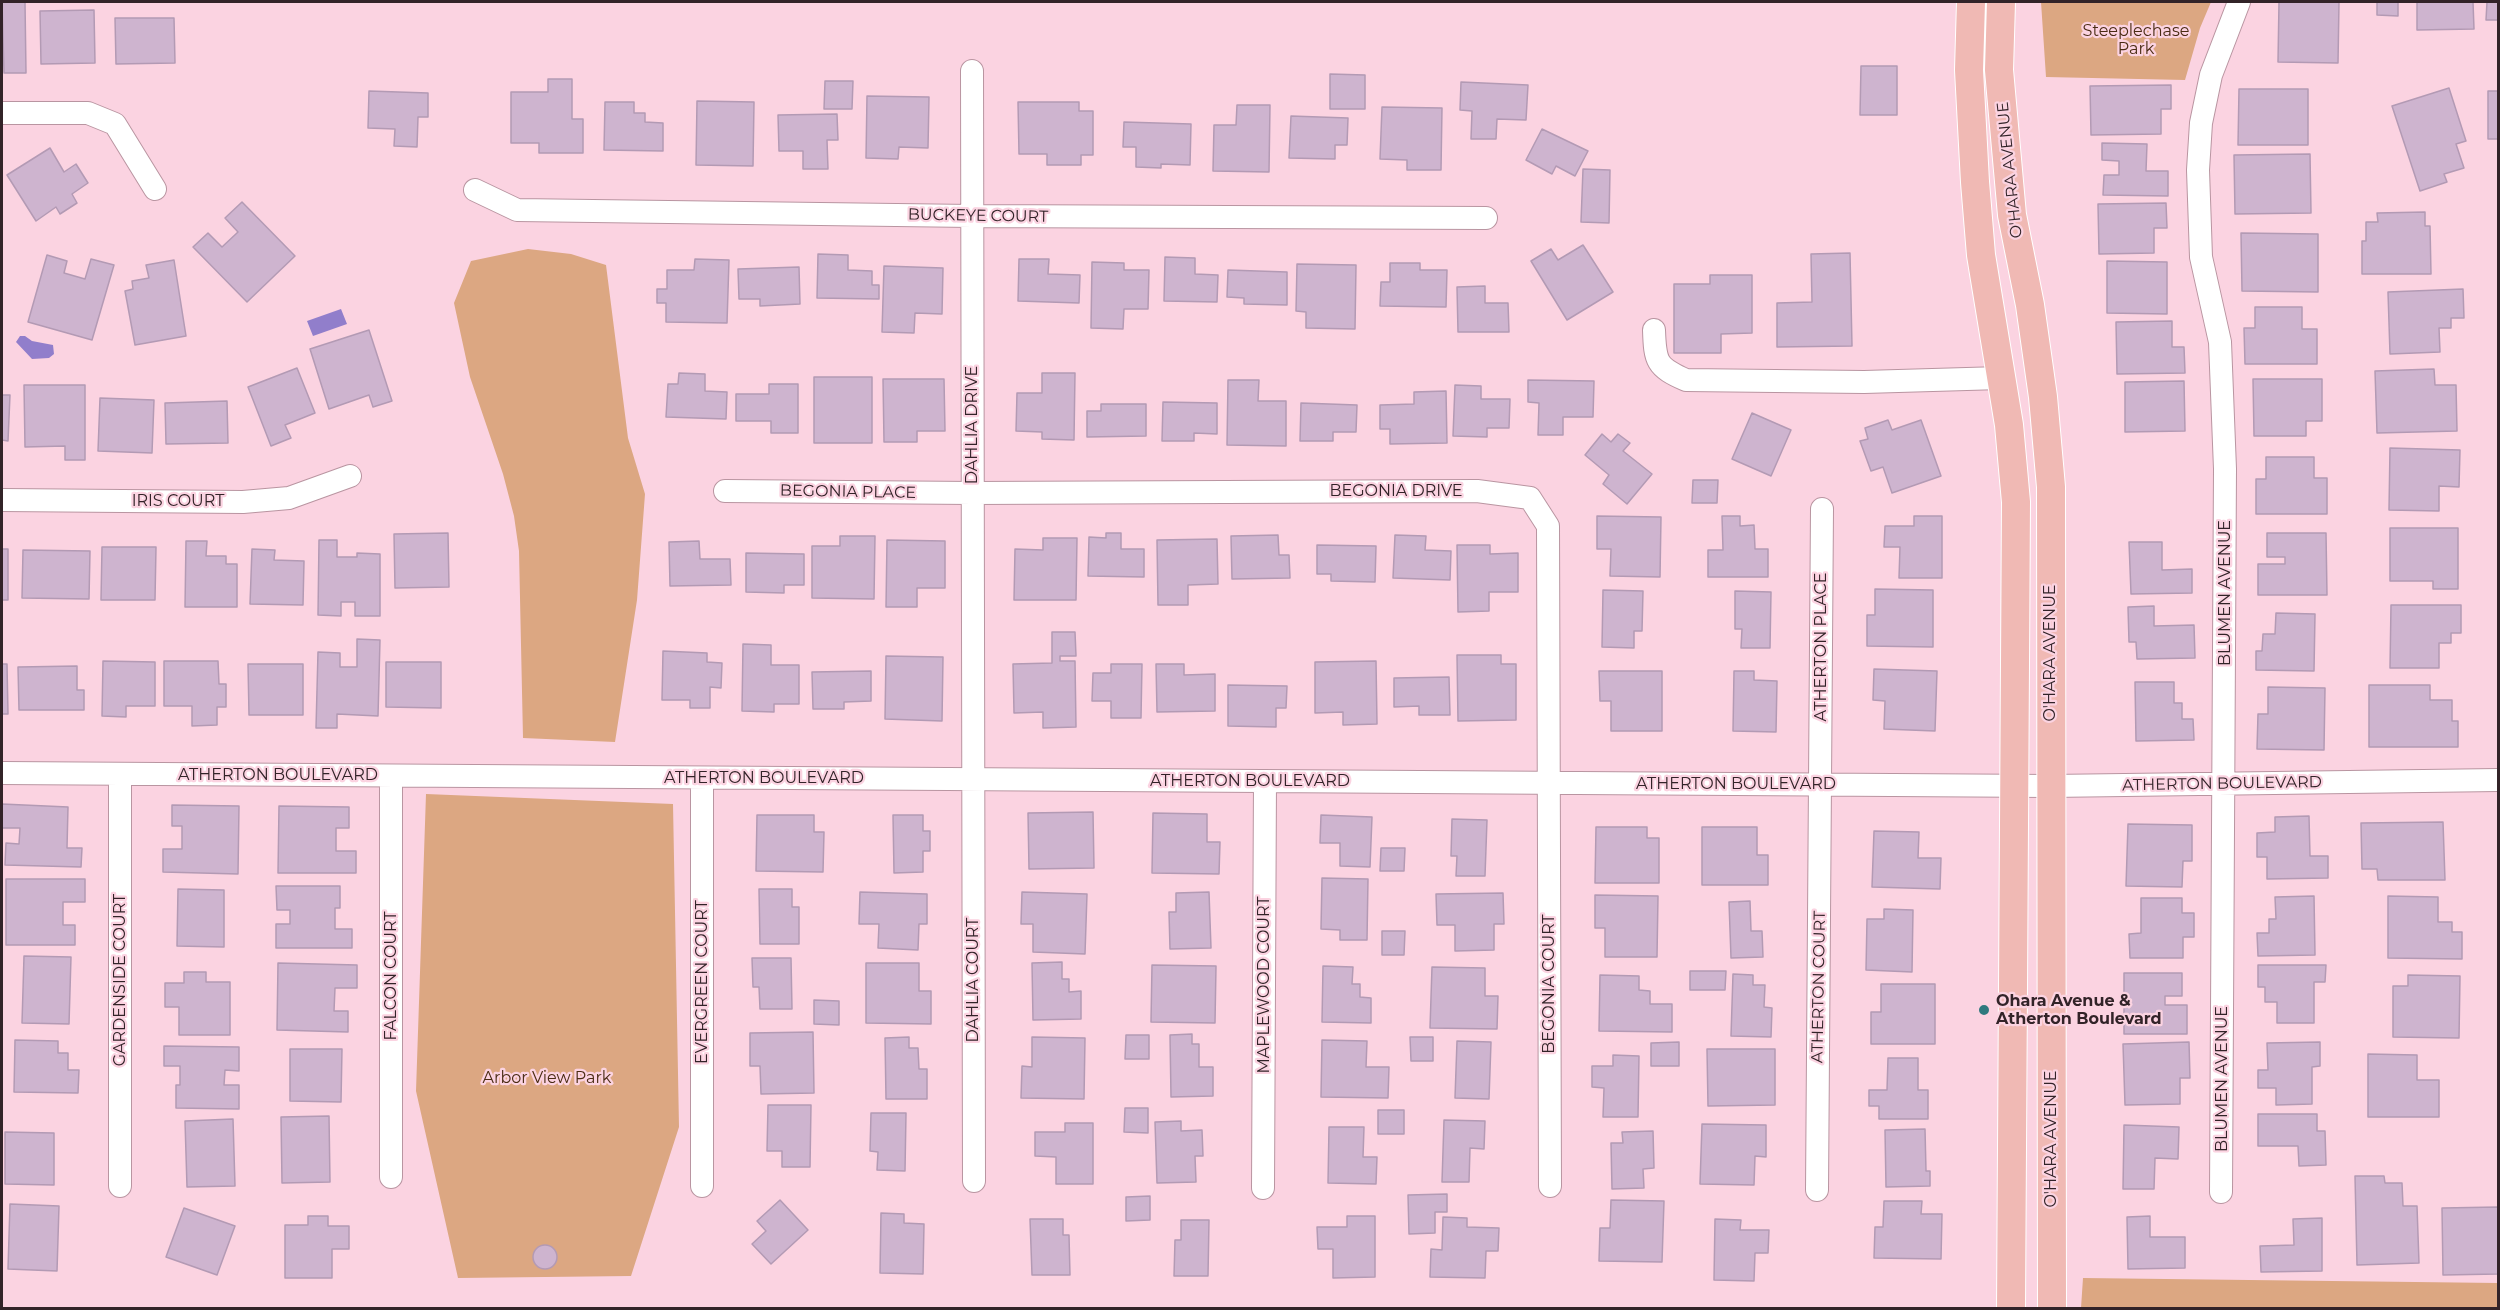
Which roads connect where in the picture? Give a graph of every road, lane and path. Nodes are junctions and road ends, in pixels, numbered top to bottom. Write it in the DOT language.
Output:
graph roads {
  1 [pos="1971,2"];
  2 [pos="2001,2"];
  3 [pos="2239,2"];
  4 [pos="972,71"];
  5 [pos="2,113"];
  6 [pos="155,189"];
  7 [pos="475,190"];
  8 [pos="972,216"];
  9 [pos="1486,218"];
  10 [pos="1654,330"];
  11 [pos="2001,378"];
  12 [pos="350,477"];
  13 [pos="724,491"];
  14 [pos="972,493"];
  15 [pos="2,500"];
  16 [pos="1822,509"];
  17 [pos="2,773"];
  18 [pos="120,774"];
  19 [pos="391,776"];
  20 [pos="702,777"];
  21 [pos="972,779"];
  22 [pos="2499,780"];
  23 [pos="1265,782"];
  24 [pos="1548,783"];
  25 [pos="2224,784"];
  26 [pos="1821,785"];
  27 [pos="2015,785"];
  28 [pos="2050,786"];
  29 [pos="391,1177"];
  30 [pos="974,1181"];
  31 [pos="120,1186"];
  32 [pos="702,1186"];
  33 [pos="1550,1186"];
  34 [pos="1263,1188"];
  35 [pos="1817,1190"];
  36 [pos="2221,1192"];
  37 [pos="2011,1308"];
  38 [pos="2052,1308"];
  1 -- 11 [label="main road, O'HARA AVENUE"];
  2 -- 28 [label="main road, O'HARA AVENUE"];
  3 -- 25 [label="street, BLUMEN AVENUE"];
  4 -- 8 [label="street, DAHLIA DRIVE"];
  5 -- 6 [label="street"];
  7 -- 8 [label="street, BUCKEYE COURT"];
  8 -- 9 [label="street, BUCKEYE COURT"];
  8 -- 14 [label="street, DAHLIA DRIVE"];
  10 -- 11 [label="street"];
  11 -- 27 [label="main road, O'HARA AVENUE"];
  12 -- 15 [label="street, IRIS COURT"];
  13 -- 14 [label="street, BEGONIA PLACE"];
  14 -- 21 [label="street, DAHLIA DRIVE"];
  14 -- 24 [label="street, BEGONIA DRIVE"];
  16 -- 26 [label="street, ATHERTON PLACE"];
  17 -- 18 [label="street, ATHERTON BOULEVARD"];
  18 -- 19 [label="street, ATHERTON BOULEVARD"];
  18 -- 31 [label="street, GARDENSIDE COURT"];
  19 -- 20 [label="street, ATHERTON BOULEVARD"];
  19 -- 29 [label="street, FALCON COURT"];
  20 -- 21 [label="street, ATHERTON BOULEVARD"];
  20 -- 32 [label="street, EVERGREEN COURT"];
  21 -- 23 [label="street, ATHERTON BOULEVARD"];
  21 -- 30 [label="street, DAHLIA COURT"];
  22 -- 25 [label="street, ATHERTON BOULEVARD"];
  23 -- 24 [label="street, ATHERTON BOULEVARD"];
  23 -- 34 [label="street, MAPLEWOOD COURT"];
  24 -- 26 [label="street, ATHERTON BOULEVARD"];
  24 -- 33 [label="street, BEGONIA COURT"];
  25 -- 28 [label="street, ATHERTON BOULEVARD"];
  25 -- 36 [label="street, BLUMEN AVENUE"];
  26 -- 27 [label="street, ATHERTON BOULEVARD"];
  26 -- 35 [label="street, ATHERTON COURT"];
  27 -- 28 [label="street, ATHERTON BOULEVARD"];
  27 -- 37 [label="main road, O'HARA AVENUE"];
  28 -- 38 [label="main road, O'HARA AVENUE"];
}
